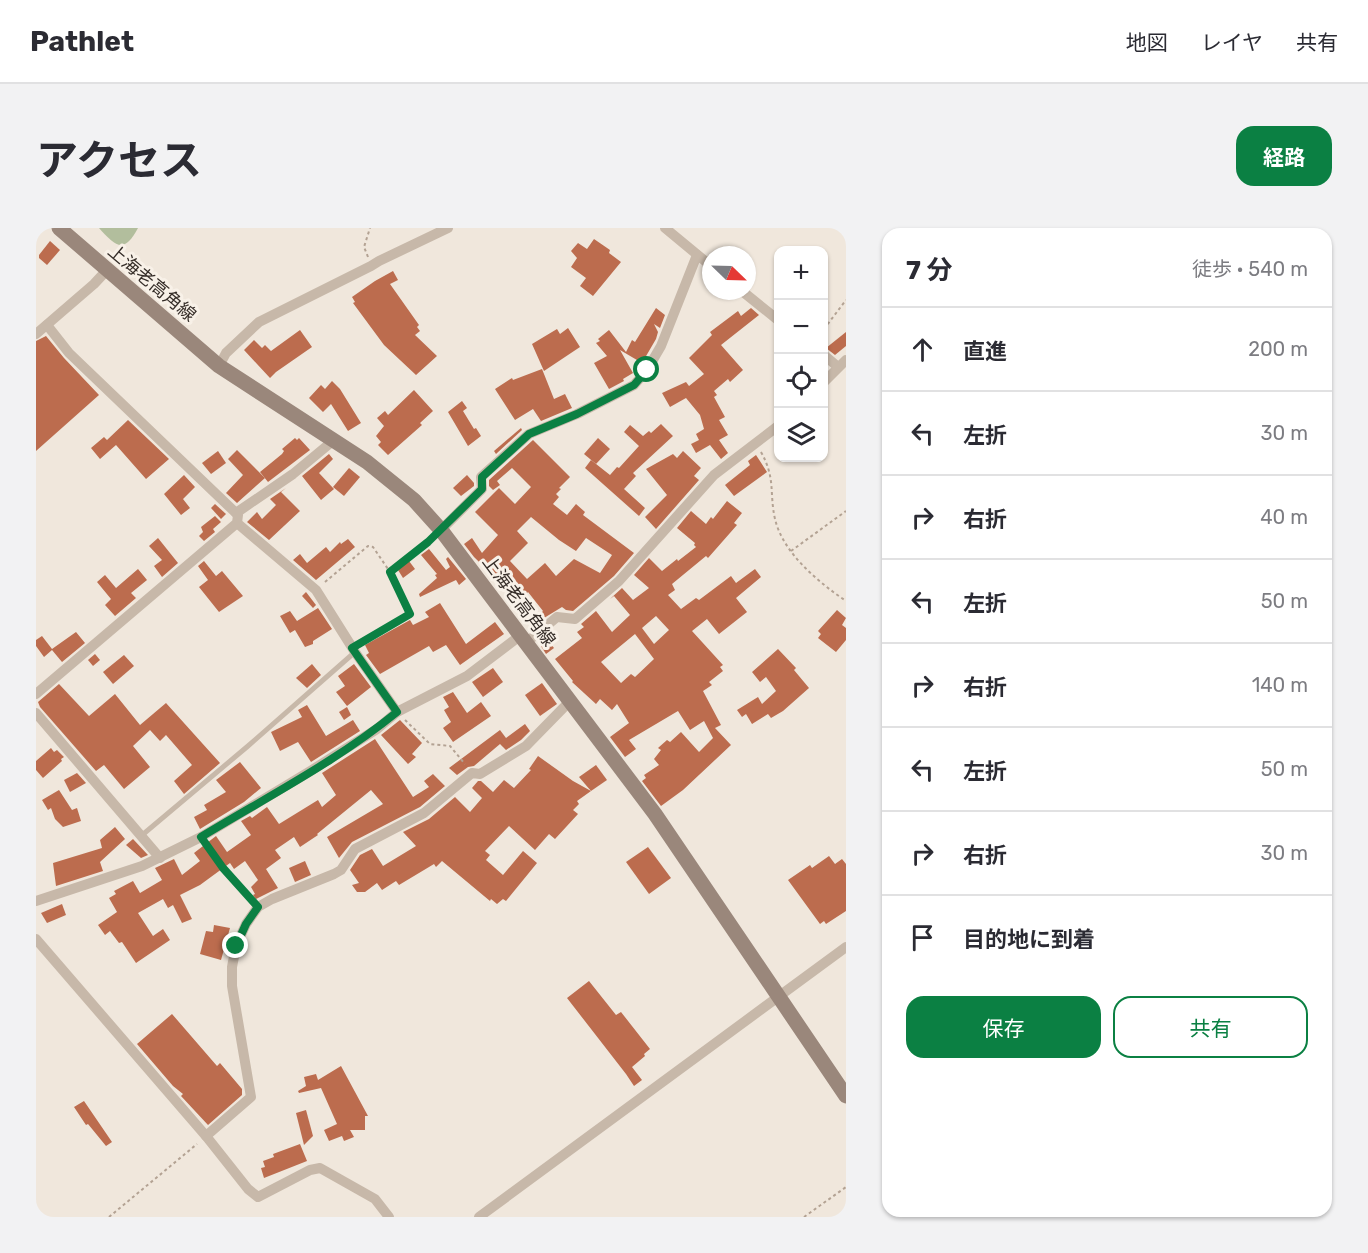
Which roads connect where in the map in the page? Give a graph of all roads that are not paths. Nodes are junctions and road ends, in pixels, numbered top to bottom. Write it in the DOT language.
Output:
graph roads {
  1 [pos="59,228"];
  2 [pos="448,228"];
  3 [pos="665,228"];
  4 [pos="697,255"];
  5 [pos="702,259"];
  6 [pos="107,270"];
  7 [pos="753,300"];
  8 [pos="774,317"];
  9 [pos="47,325"];
  10 [pos="36,334"];
  11 [pos="828,357"];
  12 [pos="842,363"];
  13 [pos="219,366"];
  14 [pos="828,377"];
  15 [pos="774,429"];
  16 [pos="334,440"];
  17 [pos="237,518"];
  18 [pos="441,530"];
  19 [pos="524,638"];
  20 [pos="354,650"];
  21 [pos="36,694"];
  22 [pos="570,701"];
  23 [pos="397,712"];
  24 [pos="36,713"];
  25 [pos="141,836"];
  26 [pos="160,858"];
  27 [pos="36,901"];
  28 [pos="36,939"];
  29 [pos="846,947"];
  30 [pos="778,997"];
  31 [pos="846,1096"];
  32 [pos="206,1136"];
  33 [pos="389,1217"];
  34 [pos="479,1217"];
  1 -- 6 [label="main road, 上海老高角線"];
  2 -- 13 [label="street"];
  3 -- 4 [label="street"];
  4 -- 5 [label="street"];
  4 -- 18 [label="street"];
  6 -- 9 [label="street"];
  6 -- 13 [label="main road, 上海老高角線"];
  7 -- 8 [label="street"];
  9 -- 10 [label="street"];
  9 -- 17 [label="street"];
  11 -- 12 [label="street"];
  12 -- 14 [label="street"];
  13 -- 16 [label="main road, 上海老高角線"];
  15 -- 19 [label="street"];
  16 -- 17 [label="street"];
  16 -- 18 [label="main road, 上海老高角線"];
  17 -- 20 [label="street"];
  17 -- 21 [label="street"];
  18 -- 19 [label="main road, 上海老高角線"];
  19 -- 22 [label="main road, 上海老高角線"];
  19 -- 23 [label="street"];
  20 -- 23 [label="street"];
  20 -- 25 [label="lane"];
  22 -- 30 [label="main road, 上海老高角線"];
  22 -- 32 [label="street"];
  23 -- 26 [label="street"];
  24 -- 25 [label="street"];
  25 -- 26 [label="street"];
  26 -- 27 [label="street"];
  28 -- 32 [label="street"];
  29 -- 30 [label="street"];
  30 -- 31 [label="main road, 上海老高角線"];
  30 -- 34 [label="street"];
  32 -- 33 [label="street"];
}
